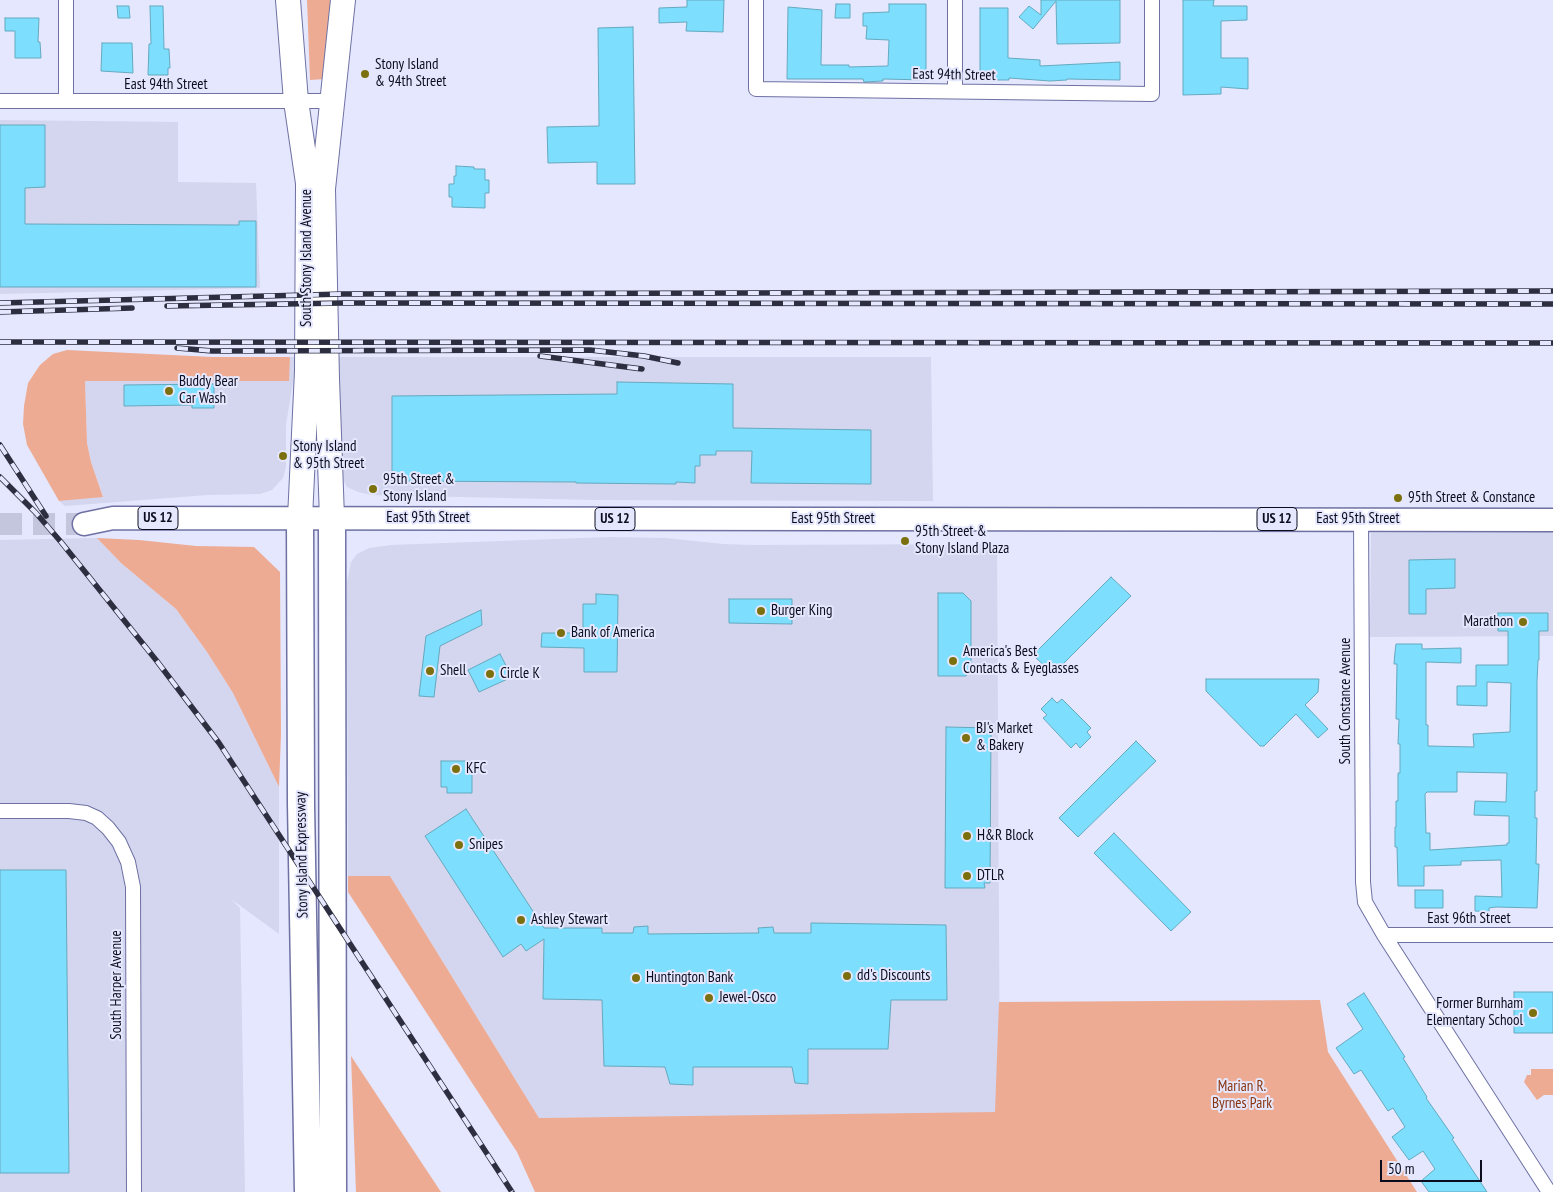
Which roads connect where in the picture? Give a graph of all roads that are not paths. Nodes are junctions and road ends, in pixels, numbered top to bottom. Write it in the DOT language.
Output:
graph roads {
  1 [pos="66,0"];
  2 [pos="288,0"];
  3 [pos="343,0"];
  4 [pos="756,0"];
  5 [pos="955,0"];
  6 [pos="1152,0"];
  7 [pos="955,91"];
  8 [pos="66,100"];
  9 [pos="0,101"];
  10 [pos="296,101"];
  11 [pos="333,101"];
  12 [pos="78,518"];
  13 [pos="300,518"];
  14 [pos="332,518"];
  15 [pos="1361,519"];
  16 [pos="1553,520"];
  17 [pos="0,811"];
  18 [pos="1384,935"];
  19 [pos="1553,935"];
  20 [pos="134,1192"];
  21 [pos="308,1192"];
  22 [pos="333,1192"];
  23 [pos="1549,1192"];
  1 -- 8 [label="street"];
  2 -- 10 [label="highway, South Stony Island Avenue"];
  3 -- 11 [label="highway, South Stony Island Avenue"];
  4 -- 7 [label="street, East 94th Street"];
  5 -- 7 [label="street"];
  6 -- 7 [label="street, East 94th Street"];
  8 -- 9 [label="street, East 94th Street"];
  8 -- 10 [label="street, East 94th Street"];
  10 -- 11 [label="street, East 94th Street"];
  10 -- 13 [label="highway, South Stony Island Avenue"];
  11 -- 14 [label="highway, South Stony Island Avenue"];
  12 -- 13 [label="main road, East 95th Street / US 12"];
  13 -- 14 [label="main road, East 95th Street / US 12"];
  13 -- 21 [label="highway, Stony Island Expressway"];
  14 -- 15 [label="main road, East 95th Street / US 12"];
  14 -- 22 [label="highway, Stony Island Expressway"];
  15 -- 16 [label="main road, East 95th Street / US 12"];
  15 -- 18 [label="street, South Constance Avenue"];
  17 -- 20 [label="street, South Harper Avenue"];
  18 -- 19 [label="street, East 96th Street"];
  18 -- 23 [label="street, South Constance Avenue"];
}
